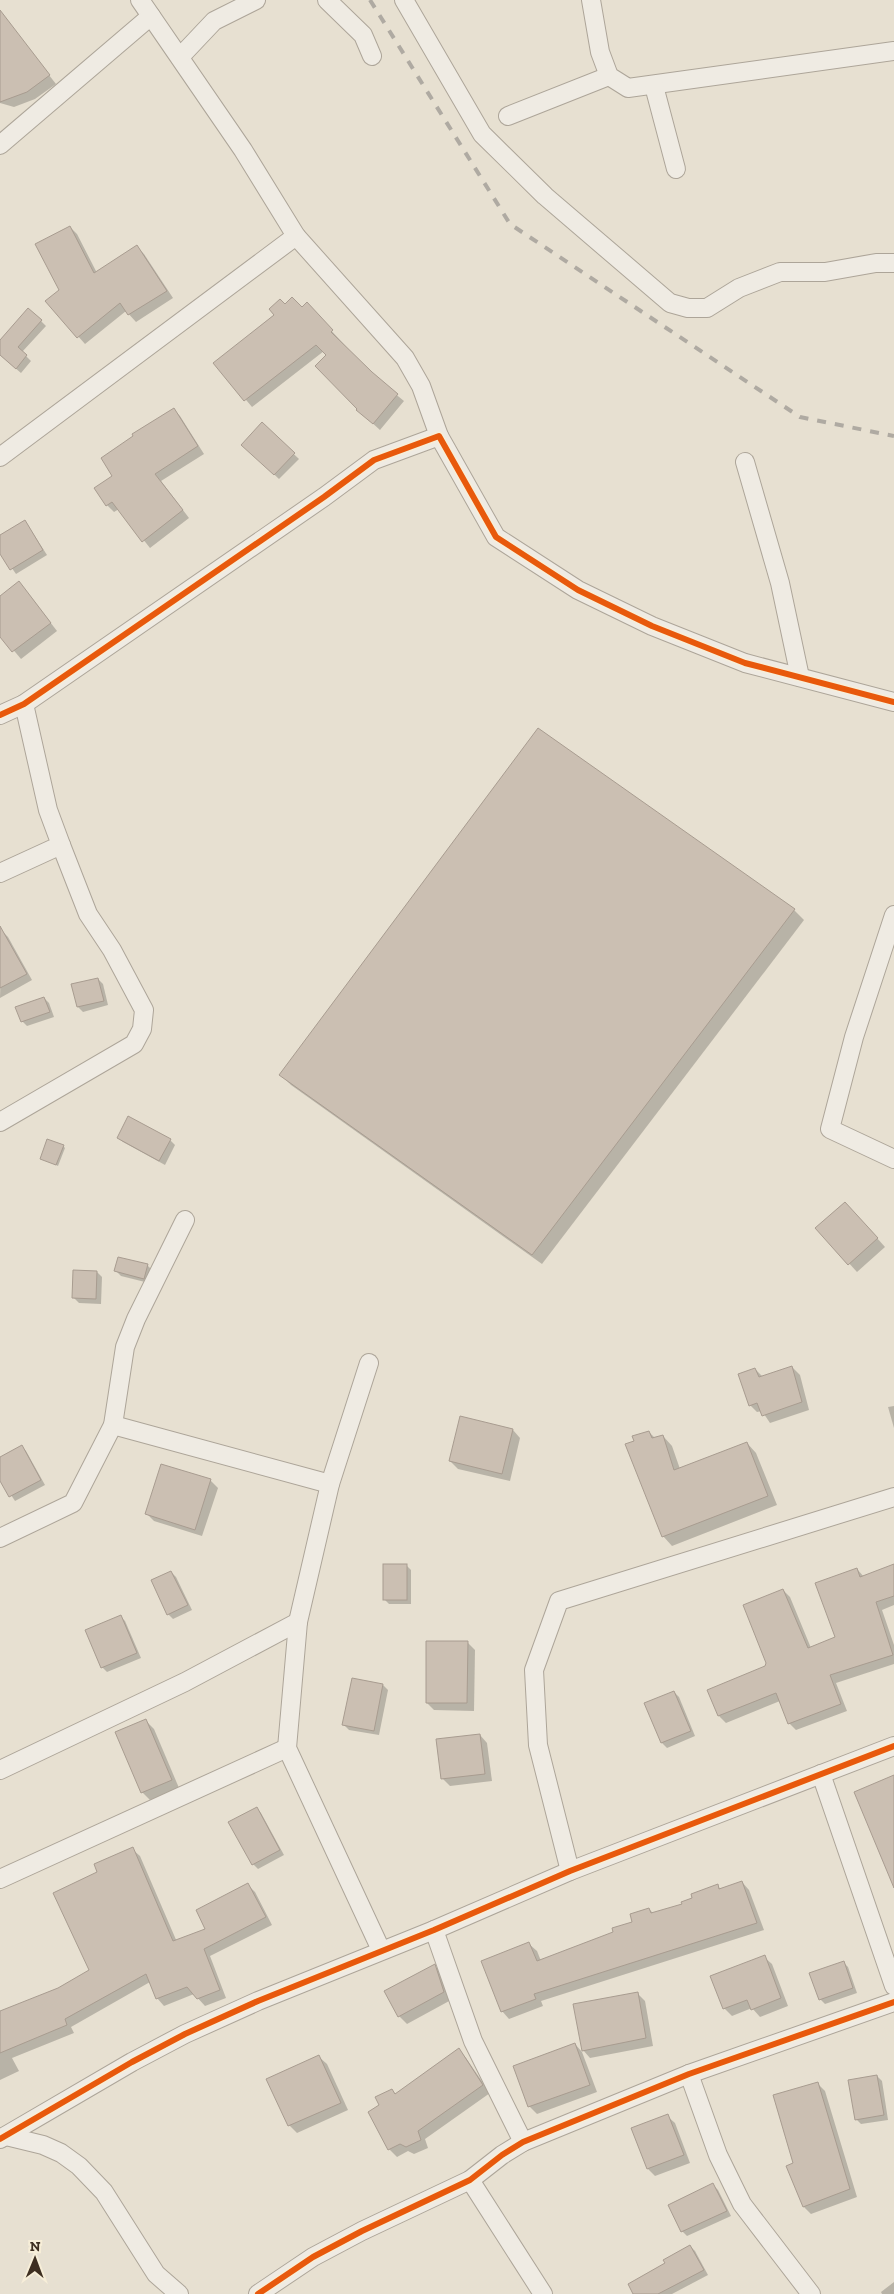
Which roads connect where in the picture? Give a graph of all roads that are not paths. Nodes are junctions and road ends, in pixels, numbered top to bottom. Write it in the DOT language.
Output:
graph roads {
  1 [pos="140,0"];
  2 [pos="256,0"];
  3 [pos="327,0"];
  4 [pos="404,0"];
  5 [pos="591,0"];
  6 [pos="151,16"];
  7 [pos="894,51"];
  8 [pos="372,56"];
  9 [pos="180,57"];
  10 [pos="609,76"];
  11 [pos="654,86"];
  12 [pos="508,116"];
  13 [pos="0,145"];
  14 [pos="676,169"];
  15 [pos="296,236"];
  16 [pos="894,263"];
  17 [pos="439,436"];
  18 [pos="0,457"];
  19 [pos="745,462"];
  20 [pos="800,677"];
  21 [pos="894,702"];
  22 [pos="24,704"];
  23 [pos="0,715"];
  24 [pos="61,845"];
  25 [pos="0,873"];
  26 [pos="894,915"];
  27 [pos="891,934"];
  28 [pos="0,1122"];
  29 [pos="894,1159"];
  30 [pos="185,1220"];
  31 [pos="369,1363"];
  32 [pos="113,1425"];
  33 [pos="330,1484"];
  34 [pos="894,1497"];
  35 [pos="0,1538"];
  36 [pos="298,1622"];
  37 [pos="894,1746"];
  38 [pos="287,1748"];
  39 [pos="0,1770"];
  40 [pos="822,1774"];
  41 [pos="570,1870"];
  42 [pos="0,1879"];
  43 [pos="434,1930"];
  44 [pos="381,1950"];
  45 [pos="894,1986"];
  46 [pos="894,2002"];
  47 [pos="690,2074"];
  48 [pos="3,2137"];
  49 [pos="523,2142"];
  50 [pos="470,2180"];
  51 [pos="179,2294"];
  52 [pos="258,2294"];
  53 [pos="543,2294"];
  54 [pos="811,2294"];
  1 -- 6 [label="street"];
  2 -- 9 [label="street"];
  3 -- 8 [label="street"];
  4 -- 16 [label="street"];
  5 -- 10 [label="street"];
  6 -- 9 [label="street"];
  6 -- 13 [label="street"];
  7 -- 11 [label="street"];
  9 -- 15 [label="street"];
  10 -- 11 [label="street"];
  10 -- 12 [label="street"];
  11 -- 14 [label="street"];
  15 -- 17 [label="street"];
  15 -- 18 [label="street"];
  17 -- 20 [label="street"];
  17 -- 22 [label="street"];
  19 -- 20 [label="street"];
  20 -- 21 [label="street"];
  22 -- 23 [label="street"];
  22 -- 24 [label="street"];
  24 -- 25 [label="street"];
  24 -- 28 [label="street"];
  26 -- 27 [label="street"];
  27 -- 29 [label="street"];
  30 -- 32 [label="street"];
  31 -- 33 [label="street"];
  32 -- 33 [label="street"];
  32 -- 35 [label="street"];
  33 -- 36 [label="street"];
  34 -- 41 [label="street"];
  36 -- 38 [label="street"];
  36 -- 39 [label="street"];
  37 -- 40 [label="street"];
  38 -- 42 [label="street"];
  38 -- 44 [label="street"];
  40 -- 41 [label="street"];
  40 -- 45 [label="street"];
  41 -- 43 [label="street"];
  43 -- 44 [label="street"];
  43 -- 49 [label="street"];
  44 -- 48 [label="street"];
  46 -- 47 [label="street"];
  47 -- 49 [label="street"];
  47 -- 54 [label="street"];
  48 -- 51 [label="street"];
  49 -- 50 [label="street"];
  50 -- 52 [label="street"];
  50 -- 53 [label="street"];
}
